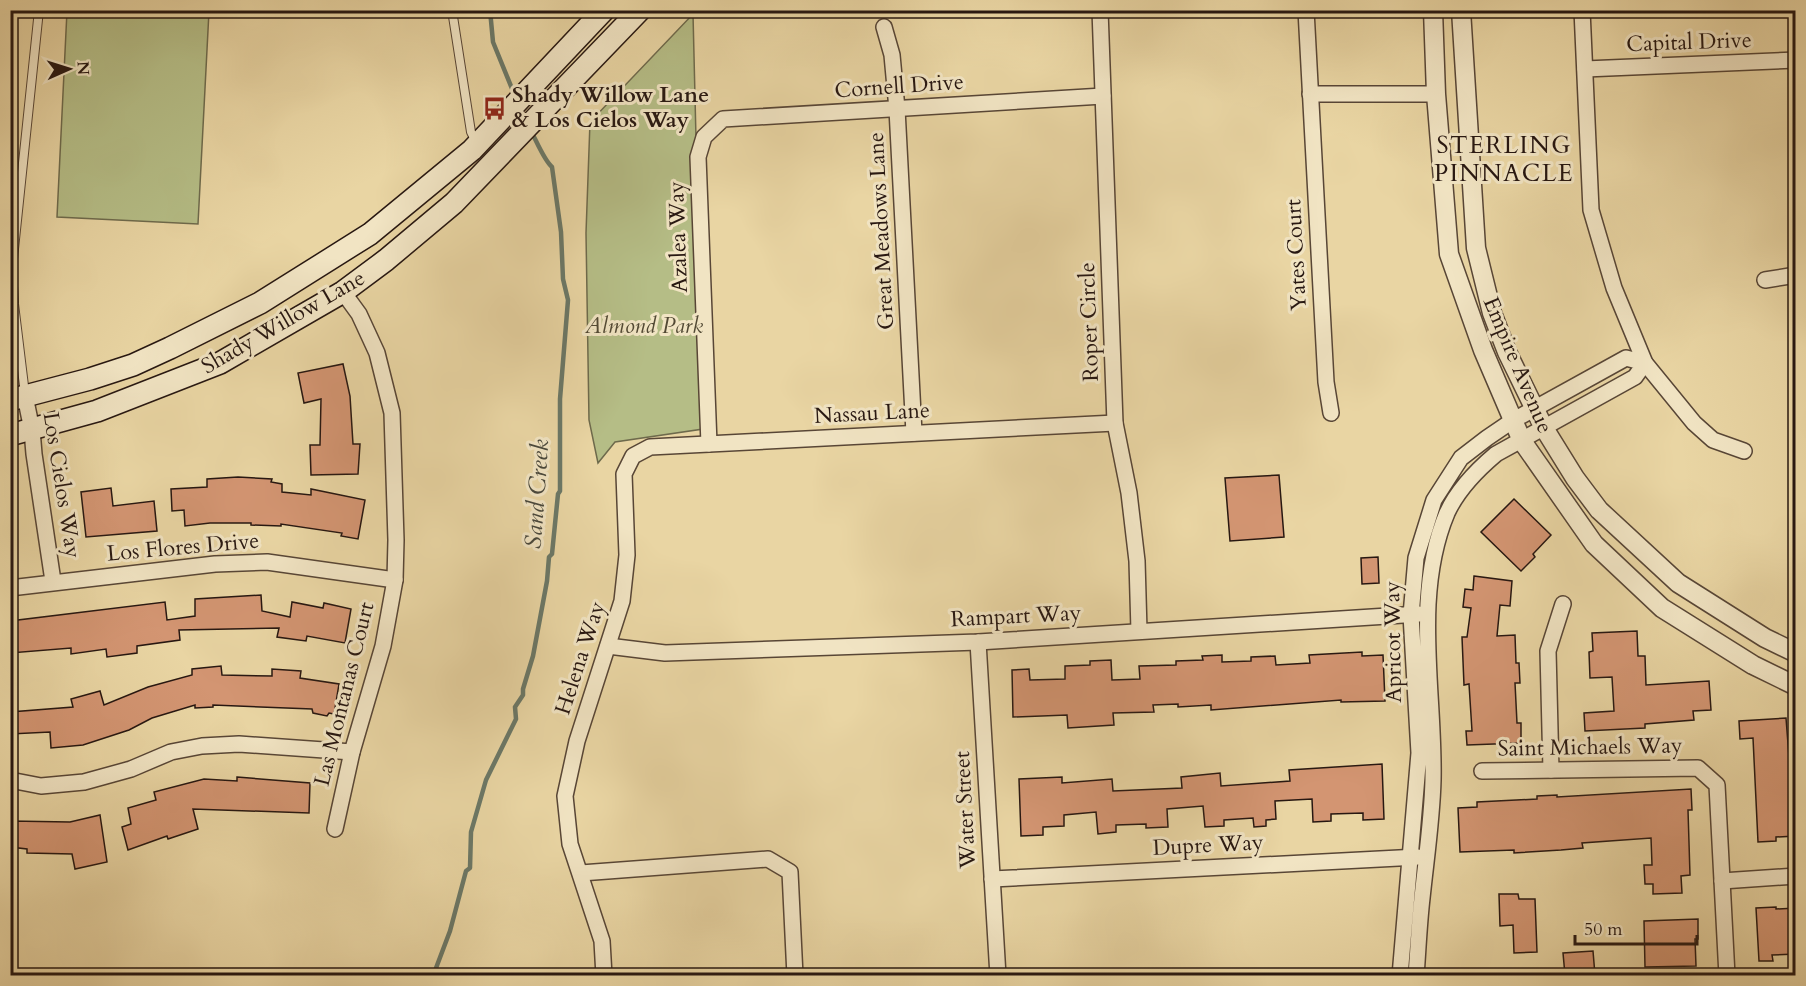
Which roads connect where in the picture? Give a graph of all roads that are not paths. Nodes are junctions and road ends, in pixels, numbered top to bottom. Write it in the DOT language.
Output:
graph roads {
  1 [pos="39,10"];
  2 [pos="452,10"];
  3 [pos="604,10"];
  4 [pos="640,10"];
  5 [pos="1100,10"];
  6 [pos="1306,10"];
  7 [pos="1433,10"];
  8 [pos="1461,10"];
  9 [pos="1582,10"];
  10 [pos="884,27"];
  11 [pos="1796,60"];
  12 [pos="1585,69"];
  13 [pos="1310,94"];
  14 [pos="1436,94"];
  15 [pos="1103,96"];
  16 [pos="897,109"];
  17 [pos="484,137"];
  18 [pos="704,137"];
  19 [pos="1796,275"];
  20 [pos="1766,280"];
  21 [pos="343,292"];
  22 [pos="1645,363"];
  23 [pos="18,398"];
  24 [pos="1535,408"];
  25 [pos="1331,413"];
  26 [pos="1512,421"];
  27 [pos="1115,423"];
  28 [pos="1544,428"];
  29 [pos="33,430"];
  30 [pos="914,433"];
  31 [pos="10,435"];
  32 [pos="1522,441"];
  33 [pos="709,444"];
  34 [pos="1744,451"];
  35 [pos="633,456"];
  36 [pos="395,580"];
  37 [pos="53,581"];
  38 [pos="10,588"];
  39 [pos="1563,604"];
  40 [pos="1427,613"];
  41 [pos="1411,615"];
  42 [pos="1139,631"];
  43 [pos="978,642"];
  44 [pos="608,646"];
  45 [pos="1796,653"];
  46 [pos="1796,686"];
  47 [pos="352,753"];
  48 [pos="1551,770"];
  49 [pos="1482,771"];
  50 [pos="10,780"];
  51 [pos="334,829"];
  52 [pos="1410,857"];
  53 [pos="1426,857"];
  54 [pos="581,873"];
  55 [pos="1796,876"];
  56 [pos="992,879"];
  57 [pos="1722,880"];
  58 [pos="604,975"];
  59 [pos="795,975"];
  60 [pos="998,975"];
  61 [pos="1400,975"];
  62 [pos="1416,975"];
  63 [pos="1727,975"];
  1 -- 23 [label="lane"];
  2 -- 17 [label="lane"];
  3 -- 17 [label="main road, Shady Willow Lane"];
  4 -- 21 [label="main road, Shady Willow Lane"];
  5 -- 15 [label="street, Roper Circle"];
  6 -- 13 [label="street"];
  7 -- 14 [label="street, Empire Avenue"];
  8 -- 24 [label="street, Empire Avenue"];
  9 -- 12 [label="street"];
  10 -- 16 [label="street, Great Meadows Lane"];
  11 -- 12 [label="street, Capital Drive"];
  12 -- 22 [label="street"];
  13 -- 14 [label="street"];
  13 -- 25 [label="street, Yates Court"];
  14 -- 26 [label="street, Empire Avenue"];
  15 -- 16 [label="street, Cornell Drive"];
  15 -- 27 [label="street, Roper Circle"];
  16 -- 18 [label="street, Cornell Drive"];
  16 -- 30 [label="street, Great Meadows Lane"];
  17 -- 23 [label="main road, Shady Willow Lane"];
  18 -- 33 [label="street, Azalea Way"];
  19 -- 20 [label="street"];
  21 -- 29 [label="main road, Shady Willow Lane"];
  21 -- 36 [label="street, Las Montanas Court"];
  22 -- 24 [label="street, Apricot Way"];
  22 -- 28 [label="street, Apricot Way"];
  22 -- 34 [label="street"];
  23 -- 29 [label="street, Los Cielos Way"];
  24 -- 26 [label="street, Apricot Way"];
  24 -- 28 [label="street, Empire Avenue"];
  26 -- 32 [label="street, Empire Avenue"];
  26 -- 41 [label="street, Apricot Way"];
  27 -- 30 [label="street, Nassau Lane"];
  27 -- 42 [label="street, Roper Circle"];
  28 -- 32 [label="street, Apricot Way"];
  28 -- 45 [label="street, Empire Avenue"];
  29 -- 31 [label="main road, Shady Willow Lane"];
  29 -- 37 [label="street, Los Cielos Way"];
  30 -- 33 [label="street, Nassau Lane"];
  32 -- 40 [label="street, Apricot Way"];
  32 -- 46 [label="street, Empire Avenue"];
  33 -- 35 [label="street, Nassau Lane"];
  35 -- 44 [label="street, Helena Way"];
  36 -- 37 [label="street, Los Flores Drive"];
  36 -- 47 [label="street, Las Montanas Court"];
  37 -- 38 [label="street, Los Flores Drive"];
  39 -- 48 [label="street"];
  40 -- 41 [label="street, Rampart Way"];
  40 -- 53 [label="street, Apricot Way"];
  41 -- 42 [label="street, Rampart Way"];
  41 -- 52 [label="street, Apricot Way"];
  42 -- 43 [label="street, Rampart Way"];
  43 -- 44 [label="street, Rampart Way"];
  43 -- 56 [label="street, Water Street"];
  44 -- 54 [label="street, Helena Way"];
  47 -- 50 [label="street"];
  47 -- 51 [label="street, Las Montanas Court"];
  48 -- 49 [label="street, Saint Michaels Way"];
  48 -- 57 [label="street, Saint Michaels Way"];
  52 -- 53 [label="street, Dupre Way"];
  52 -- 56 [label="street, Dupre Way"];
  52 -- 61 [label="street, Apricot Way"];
  53 -- 62 [label="street, Apricot Way"];
  54 -- 58 [label="street, Helena Way"];
  54 -- 59 [label="street"];
  55 -- 57 [label="street"];
  56 -- 60 [label="street, Water Street"];
  57 -- 63 [label="street, Saint Michaels Way"];
}
